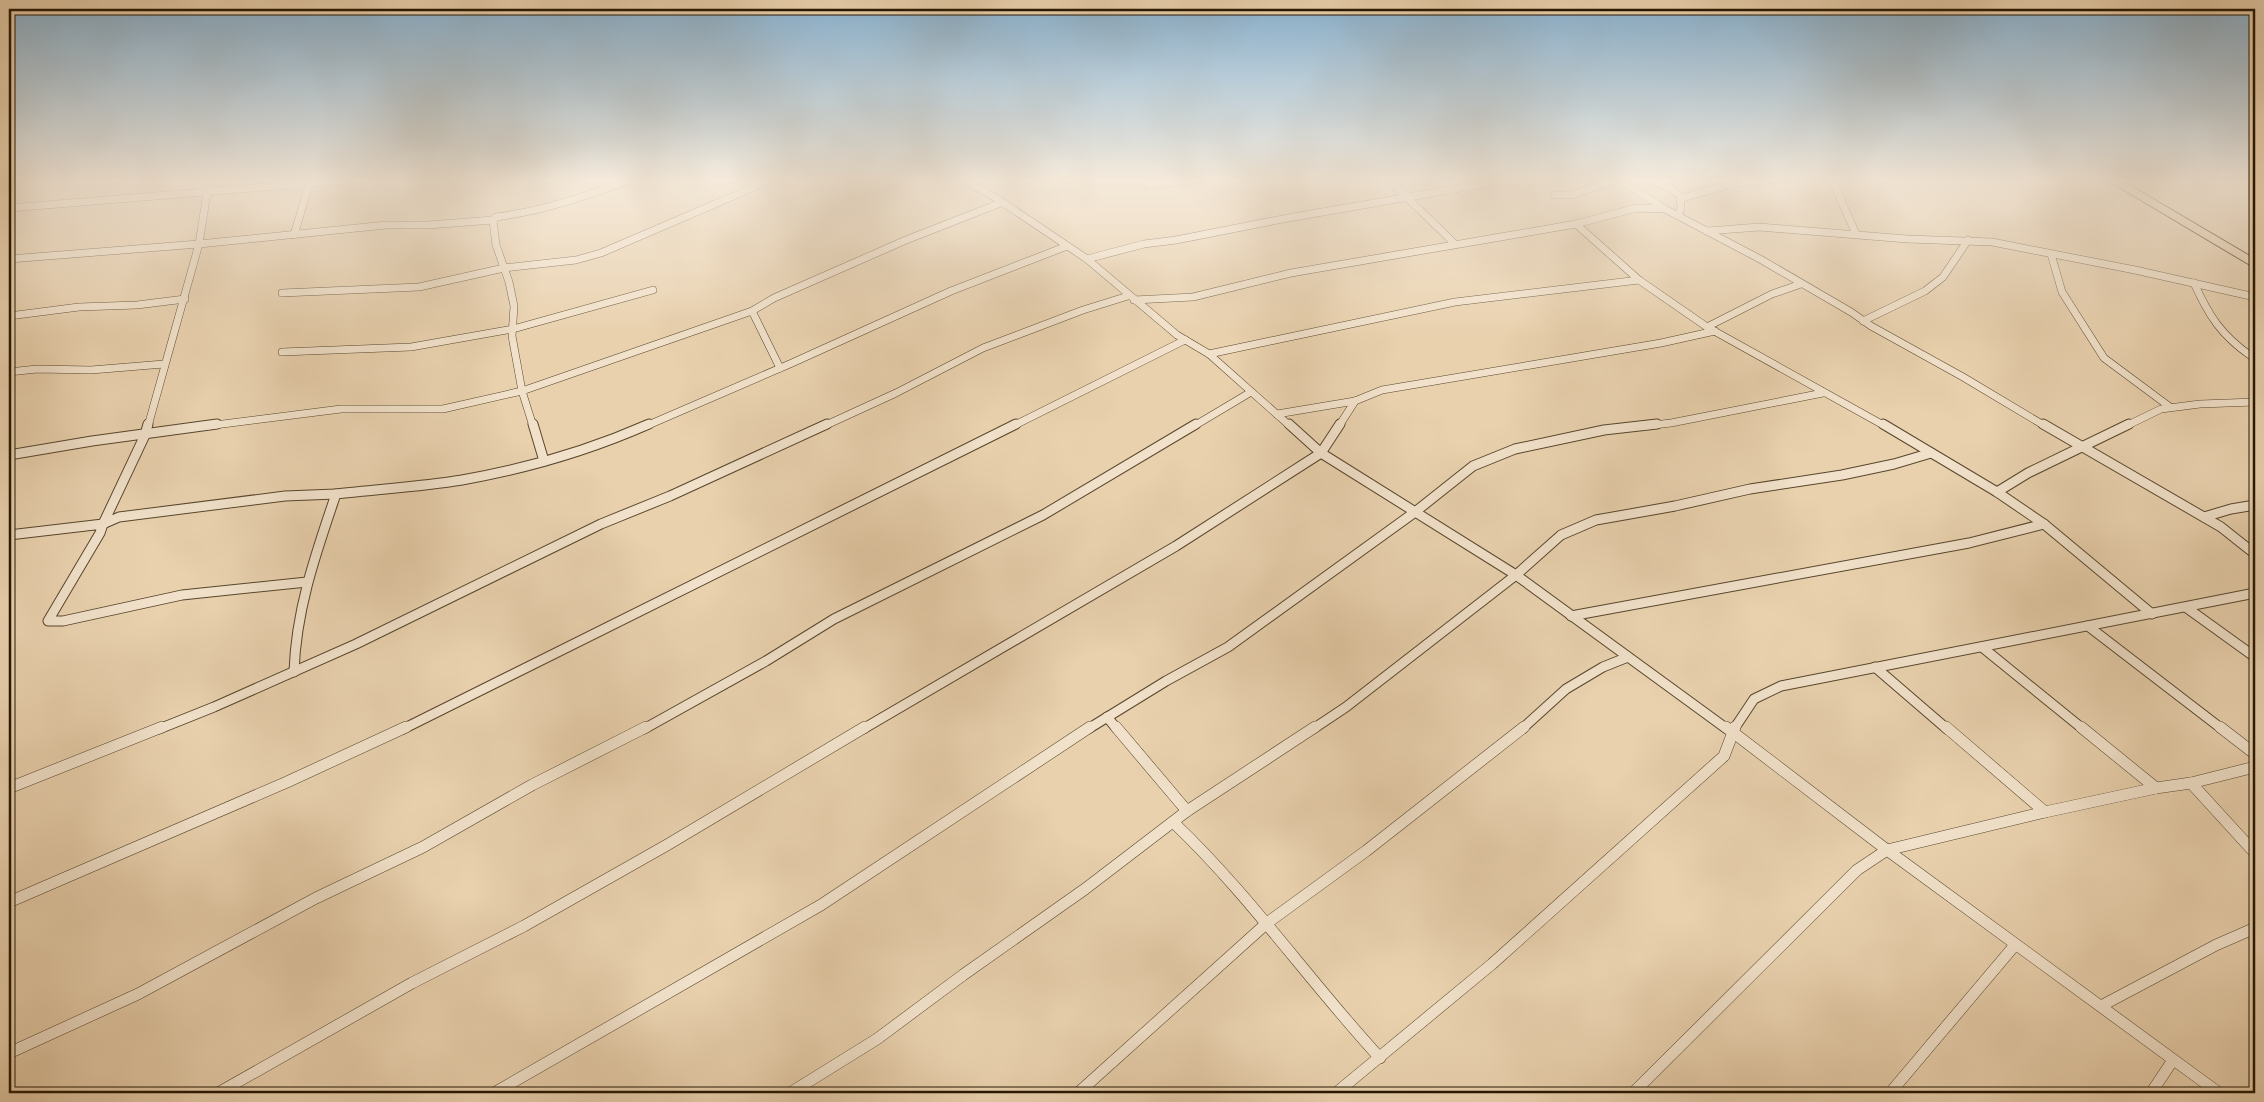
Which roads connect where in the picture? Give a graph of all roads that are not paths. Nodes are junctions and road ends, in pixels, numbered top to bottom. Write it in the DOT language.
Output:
graph roads {
  1 [pos="201,231"];
  2 [pos="295,231"];
  3 [pos="327,231"];
  4 [pos="494,231"];
  5 [pos="651,231"];
  6 [pos="928,231"];
  7 [pos="1046,231"];
  8 [pos="1220,231"];
  9 [pos="1442,231"];
  10 [pos="1528,231"];
  11 [pos="1584,231"];
  12 [pos="1706,231"];
  13 [pos="1814,231"];
  14 [pos="2200,231"];
  15 [pos="2216,231"];
  16 [pos="1856,234"];
  17 [pos="294,235"];
  18 [pos="1968,240"];
  19 [pos="1454,243"];
  20 [pos="199,244"];
  21 [pos="1067,246"];
  22 [pos="2051,254"];
  23 [pos="2255,254"];
  24 [pos="9,259"];
  25 [pos="1087,259"];
  26 [pos="2255,264"];
  27 [pos="504,268"];
  28 [pos="1639,280"];
  29 [pos="2194,283"];
  30 [pos="1801,284"];
  31 [pos="653,290"];
  32 [pos="282,293"];
  33 [pos="2255,297"];
  34 [pos="1131,298"];
  35 [pos="185,299"];
  36 [pos="752,311"];
  37 [pos="9,316"];
  38 [pos="1864,320"];
  39 [pos="513,329"];
  40 [pos="1711,329"];
  41 [pos="1185,340"];
  42 [pos="282,352"];
  43 [pos="1209,354"];
  44 [pos="2251,356"];
  45 [pos="164,364"];
  46 [pos="780,368"];
  47 [pos="9,372"];
  48 [pos="522,391"];
  49 [pos="1251,392"];
  50 [pos="1823,393"];
  51 [pos="1355,401"];
  52 [pos="2255,402"];
  53 [pos="2170,408"];
  54 [pos="1277,414"];
  55 [pos="145,435"];
  56 [pos="2082,448"];
  57 [pos="1321,453"];
  58 [pos="1931,453"];
  59 [pos="9,455"];
  60 [pos="544,461"];
  61 [pos="1998,492"];
  62 [pos="336,494"];
  63 [pos="2255,504"];
  64 [pos="1415,512"];
  65 [pos="2204,517"];
  66 [pos="103,524"];
  67 [pos="2044,524"];
  68 [pos="9,536"];
  69 [pos="2255,554"];
  70 [pos="1516,575"];
  71 [pos="307,582"];
  72 [pos="2255,593"];
  73 [pos="2187,608"];
  74 [pos="2152,614"];
  75 [pos="1571,616"];
  76 [pos="2088,626"];
  77 [pos="1982,647"];
  78 [pos="2255,656"];
  79 [pos="1628,657"];
  80 [pos="1875,667"];
  81 [pos="294,672"];
  82 [pos="1107,717"];
  83 [pos="1732,732"];
  84 [pos="2255,754"];
  85 [pos="2255,767"];
  86 [pos="2191,783"];
  87 [pos="9,788"];
  88 [pos="2156,788"];
  89 [pos="1187,811"];
  90 [pos="2045,812"];
  91 [pos="1173,822"];
  92 [pos="1887,850"];
  93 [pos="2255,853"];
  94 [pos="9,902"];
  95 [pos="1267,923"];
  96 [pos="2255,928"];
  97 [pos="2015,945"];
  98 [pos="2101,1006"];
  99 [pos="9,1053"];
  100 [pos="1380,1058"];
  101 [pos="2173,1060"];
  102 [pos="218,1093"];
  103 [pos="494,1093"];
  104 [pos="790,1093"];
  105 [pos="1078,1093"];
  106 [pos="1336,1093"];
  107 [pos="1633,1093"];
  108 [pos="1890,1093"];
  109 [pos="2151,1093"];
  110 [pos="2219,1093"];
  1 -- 20 [label="street"];
  2 -- 17 [label="street"];
  3 -- 17 [label="street"];
  4 -- 27 [label="street"];
  5 -- 27 [label="street"];
  6 -- 36 [label="street"];
  7 -- 21 [label="street"];
  8 -- 25 [label="street"];
  9 -- 19 [label="street"];
  10 -- 19 [label="street"];
  11 -- 28 [label="street"];
  12 -- 30 [label="street"];
  13 -- 16 [label="street"];
  14 -- 26 [label="highway"];
  15 -- 23 [label="highway"];
  16 -- 18 [label="street"];
  17 -- 20 [label="street"];
  18 -- 22 [label="street"];
  18 -- 38 [label="street"];
  19 -- 34 [label="street"];
  20 -- 24 [label="street"];
  20 -- 35 [label="street"];
  21 -- 25 [label="street"];
  21 -- 46 [label="street"];
  22 -- 29 [label="street"];
  22 -- 53 [label="street"];
  25 -- 34 [label="street"];
  27 -- 32 [label="street"];
  27 -- 39 [label="street"];
  28 -- 40 [label="street"];
  28 -- 43 [label="street"];
  29 -- 33 [label="street"];
  29 -- 44 [label="street"];
  30 -- 38 [label="street"];
  30 -- 40 [label="street"];
  31 -- 39 [label="street"];
  34 -- 41 [label="street"];
  34 -- 81 [label="street"];
  35 -- 37 [label="street"];
  35 -- 45 [label="street"];
  36 -- 46 [label="street"];
  36 -- 48 [label="street"];
  38 -- 56 [label="street"];
  39 -- 42 [label="street"];
  39 -- 48 [label="street"];
  40 -- 50 [label="street"];
  40 -- 51 [label="street"];
  41 -- 43 [label="street"];
  41 -- 94 [label="street"];
  43 -- 49 [label="street"];
  45 -- 47 [label="street"];
  45 -- 55 [label="street"];
  46 -- 60 [label="street"];
  48 -- 55 [label="street"];
  48 -- 60 [label="street"];
  49 -- 54 [label="street"];
  49 -- 99 [label="street"];
  50 -- 58 [label="street"];
  50 -- 64 [label="street"];
  51 -- 54 [label="street"];
  51 -- 57 [label="street"];
  52 -- 53 [label="street"];
  53 -- 56 [label="street"];
  54 -- 57 [label="street"];
  55 -- 59 [label="street"];
  55 -- 66 [label="street"];
  56 -- 61 [label="street"];
  56 -- 65 [label="street"];
  57 -- 64 [label="street"];
  57 -- 102 [label="street"];
  58 -- 61 [label="street"];
  58 -- 70 [label="street"];
  60 -- 62 [label="street"];
  61 -- 67 [label="street"];
  62 -- 66 [label="street"];
  62 -- 71 [label="street"];
  63 -- 65 [label="street"];
  64 -- 70 [label="street"];
  64 -- 82 [label="street"];
  65 -- 69 [label="street"];
  66 -- 68 [label="street"];
  66 -- 71 [label="street"];
  67 -- 74 [label="street"];
  67 -- 75 [label="street"];
  70 -- 75 [label="street"];
  70 -- 89 [label="street"];
  71 -- 81 [label="street"];
  72 -- 73 [label="street"];
  73 -- 74 [label="street"];
  73 -- 78 [label="street"];
  74 -- 76 [label="street"];
  75 -- 79 [label="street"];
  76 -- 77 [label="street"];
  76 -- 84 [label="street"];
  77 -- 80 [label="street"];
  77 -- 88 [label="street"];
  79 -- 83 [label="street"];
  79 -- 95 [label="street"];
  80 -- 83 [label="street"];
  80 -- 90 [label="street"];
  81 -- 87 [label="street"];
  82 -- 89 [label="street"];
  82 -- 103 [label="street"];
  83 -- 92 [label="street"];
  83 -- 100 [label="street"];
  85 -- 86 [label="street"];
  86 -- 88 [label="street"];
  86 -- 93 [label="street"];
  88 -- 90 [label="street"];
  89 -- 91 [label="street"];
  90 -- 92 [label="street"];
  91 -- 95 [label="street"];
  91 -- 104 [label="street"];
  92 -- 97 [label="street"];
  92 -- 107 [label="street"];
  95 -- 100 [label="street"];
  95 -- 105 [label="street"];
  96 -- 98 [label="street"];
  97 -- 98 [label="street"];
  97 -- 108 [label="street"];
  98 -- 101 [label="street"];
  100 -- 106 [label="street"];
  101 -- 109 [label="street"];
  101 -- 110 [label="street"];
}
